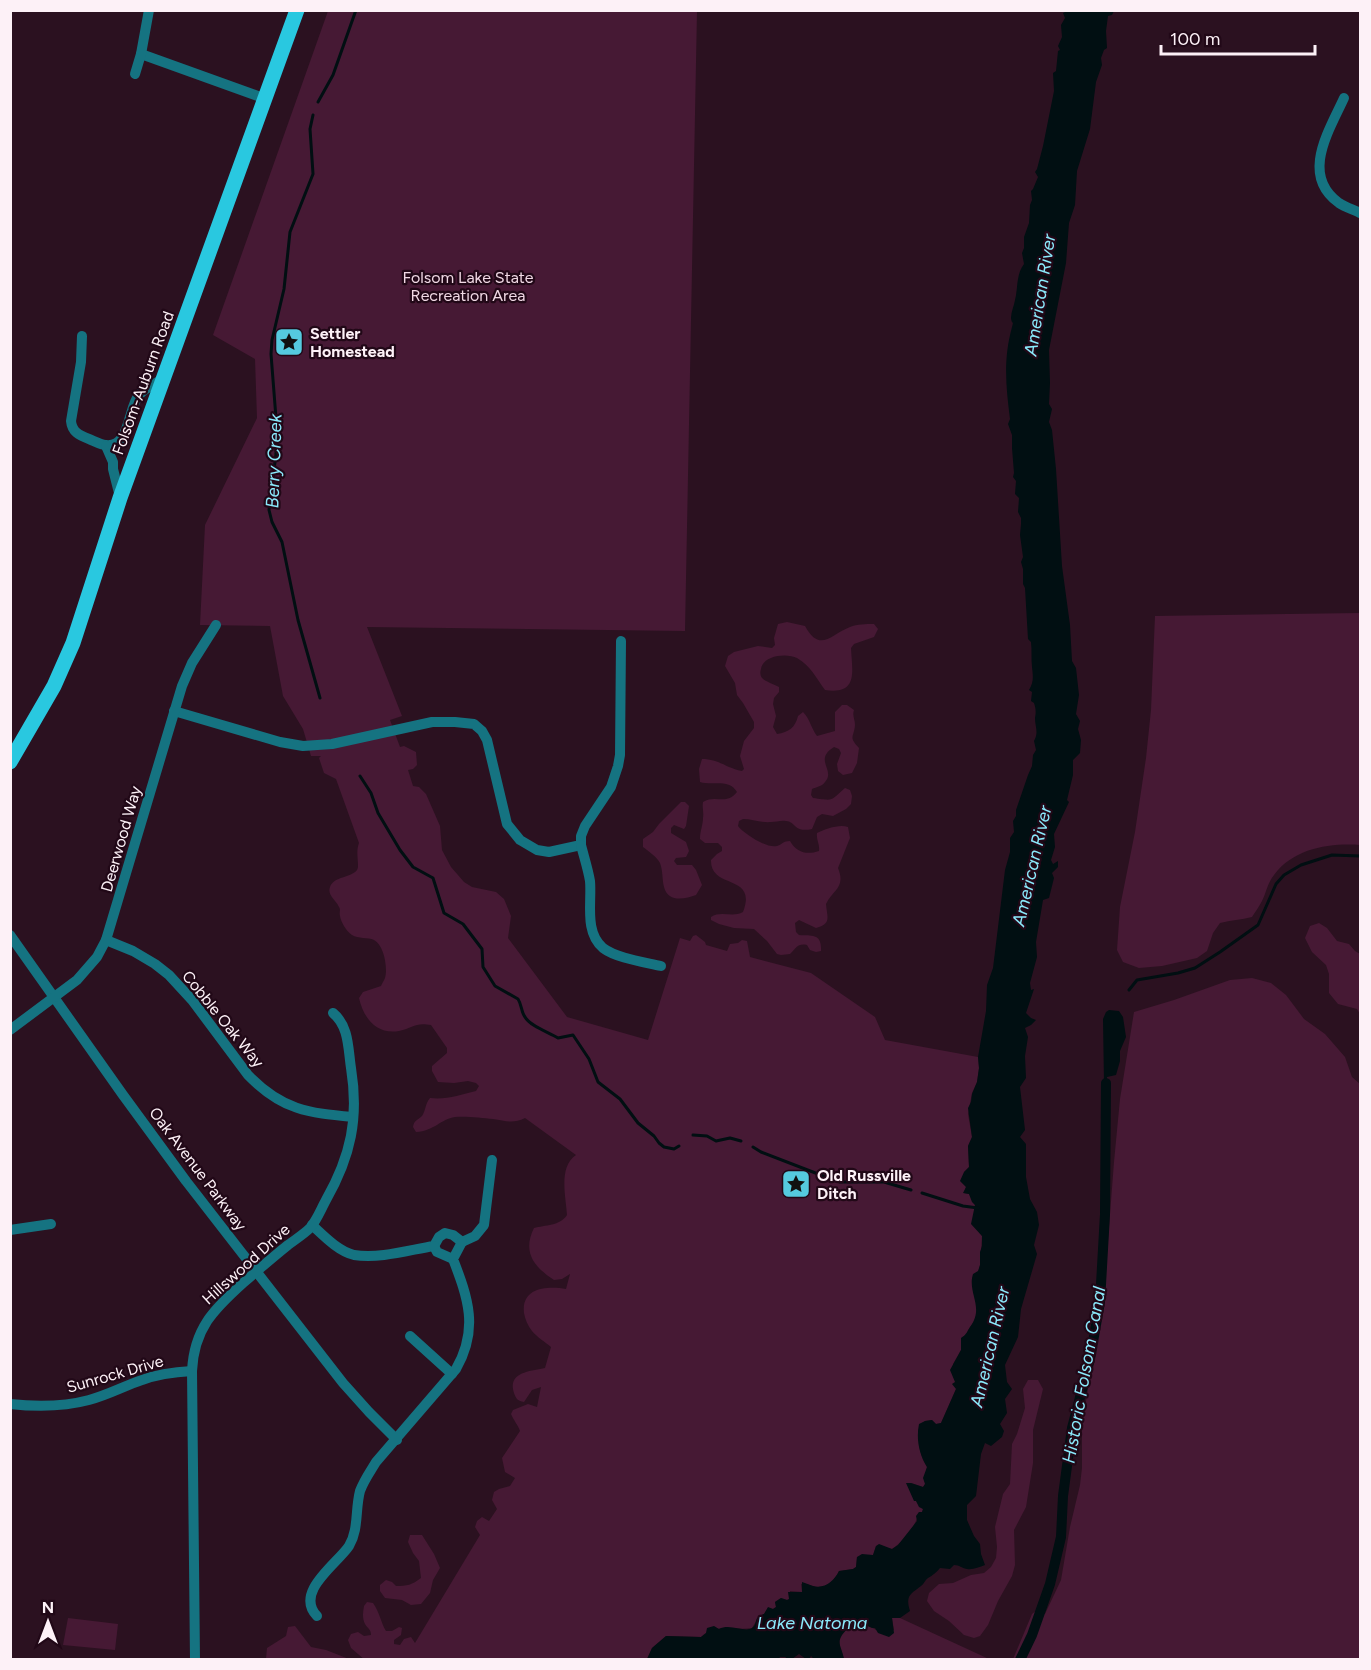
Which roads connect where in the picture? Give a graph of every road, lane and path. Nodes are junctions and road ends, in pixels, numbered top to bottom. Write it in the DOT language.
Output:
graph roads {
  1 [pos="149,10"];
  2 [pos="297,10"];
  3 [pos="141,54"];
  4 [pos="135,74"];
  5 [pos="1344,98"];
  6 [pos="266,99"];
  7 [pos="1360,213"];
  8 [pos="82,336"];
  9 [pos="162,379"];
  10 [pos="106,446"];
  11 [pos="120,498"];
  12 [pos="216,625"];
  13 [pos="621,641"];
  14 [pos="174,711"];
  15 [pos="10,762"];
  16 [pos="581,844"];
  17 [pos="10,935"];
  18 [pos="106,940"];
  19 [pos="661,966"];
  20 [pos="54,996"];
  21 [pos="333,1013"];
  22 [pos="10,1030"];
  23 [pos="353,1117"];
  24 [pos="492,1160"];
  25 [pos="51,1224"];
  26 [pos="312,1225"];
  27 [pos="10,1230"];
  28 [pos="462,1242"];
  29 [pos="434,1246"];
  30 [pos="453,1259"];
  31 [pos="257,1270"];
  32 [pos="410,1336"];
  33 [pos="192,1371"];
  34 [pos="452,1374"];
  35 [pos="10,1404"];
  36 [pos="397,1440"];
  37 [pos="317,1616"];
  38 [pos="195,1659"];
  1 -- 3 [label="street"];
  2 -- 6 [label="main road, Folsom-Auburn Road"];
  3 -- 4 [label="street"];
  3 -- 6 [label="street"];
  5 -- 7 [label="street"];
  6 -- 9 [label="main road, Folsom-Auburn Road"];
  8 -- 10 [label="street"];
  9 -- 10 [label="street"];
  9 -- 11 [label="main road, Folsom-Auburn Road"];
  10 -- 11 [label="street"];
  11 -- 15 [label="main road, Folsom-Auburn Road"];
  12 -- 14 [label="street, Deerwood Way"];
  13 -- 16 [label="street"];
  14 -- 16 [label="street"];
  14 -- 18 [label="street, Deerwood Way"];
  16 -- 19 [label="street"];
  17 -- 20 [label="street, Oak Avenue Parkway"];
  18 -- 20 [label="street, Deerwood Way"];
  18 -- 23 [label="street, Cobble Oak Way"];
  20 -- 22 [label="street, Deerwood Way"];
  20 -- 31 [label="street, Oak Avenue Parkway"];
  21 -- 23 [label="street, Hillswood Drive"];
  23 -- 26 [label="street, Hillswood Drive"];
  24 -- 28 [label="street"];
  25 -- 27 [label="street"];
  26 -- 29 [label="street"];
  26 -- 31 [label="street, Hillswood Drive"];
  28 -- 29 [label="street"];
  28 -- 30 [label="street"];
  29 -- 30 [label="street"];
  30 -- 34 [label="street"];
  31 -- 33 [label="street, Hillswood Drive"];
  31 -- 36 [label="street, Oak Avenue Parkway"];
  32 -- 34 [label="street"];
  33 -- 35 [label="street, Sunrock Drive"];
  33 -- 38 [label="street, Hillswood Drive"];
  34 -- 36 [label="street"];
  36 -- 37 [label="street"];
}
